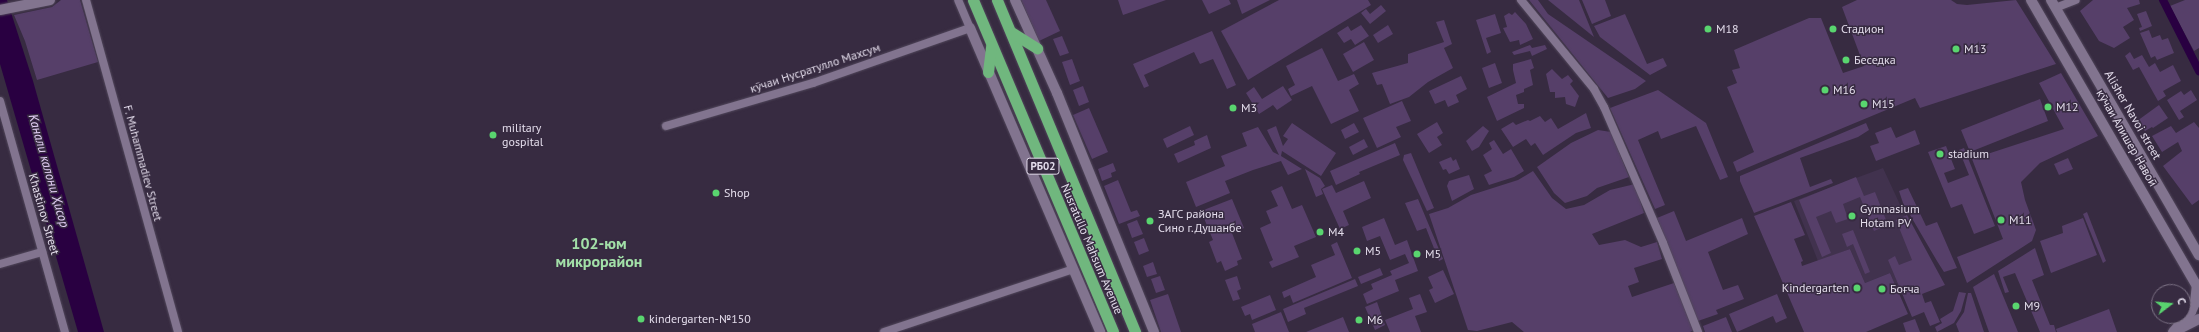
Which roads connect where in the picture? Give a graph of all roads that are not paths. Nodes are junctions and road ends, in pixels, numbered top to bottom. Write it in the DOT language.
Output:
graph roads {
  1 [pos="50,0"];
  2 [pos="86,0"];
  3 [pos="958,0"];
  4 [pos="973,0"];
  5 [pos="997,0"];
  6 [pos="1015,0"];
  7 [pos="1522,0"];
  8 [pos="2031,0"];
  9 [pos="2076,0"];
  10 [pos="2053,4"];
  11 [pos="0,10"];
  12 [pos="970,28"];
  13 [pos="1011,32"];
  14 [pos="991,44"];
  15 [pos="1037,48"];
  16 [pos="988,72"];
  17 [pos="1,105"];
  18 [pos="666,126"];
  19 [pos="42,252"];
  20 [pos="2199,255"];
  21 [pos="0,264"];
  22 [pos="1074,269"];
  23 [pos="2198,287"];
  24 [pos="2199,320"];
  25 [pos="65,332"];
  26 [pos="178,332"];
  27 [pos="884,332"];
  28 [pos="1100,332"];
  29 [pos="1113,332"];
  30 [pos="1135,332"];
  31 [pos="1154,332"];
  32 [pos="1697,332"];
  33 [pos="2174,332"];
  1 -- 11 [label="street"];
  2 -- 26 [label="street, F. Muhammadiev Street"];
  3 -- 12 [label="street"];
  4 -- 14 [label="highway, Nusratullo Mahsum Avenue / РБ02"];
  5 -- 13 [label="highway, Nusratullo Mahsum Avenue / РБ02"];
  6 -- 15 [label="street"];
  7 -- 32 [label="street"];
  8 -- 23 [label="street, кӯчаи Алишер Навоӣ"];
  9 -- 10 [label="street"];
  10 -- 20 [label="street, Alisher Navoi street"];
  12 -- 16 [label="street"];
  12 -- 18 [label="street, кӯчаи Нусратулло Махсум"];
  13 -- 15 [label="highway"];
  13 -- 30 [label="highway, Nusratullo Mahsum Avenue / РБ02"];
  14 -- 16 [label="highway"];
  14 -- 29 [label="highway, Nusratullo Mahsum Avenue / РБ02"];
  15 -- 31 [label="street"];
  16 -- 22 [label="street"];
  17 -- 19 [label="street, Khastinov Street"];
  19 -- 21 [label="street"];
  19 -- 25 [label="street, Khastinov Street"];
  22 -- 27 [label="street"];
  22 -- 28 [label="street"];
  23 -- 33 [label="street"];
  24 -- 33 [label="street"];
}
